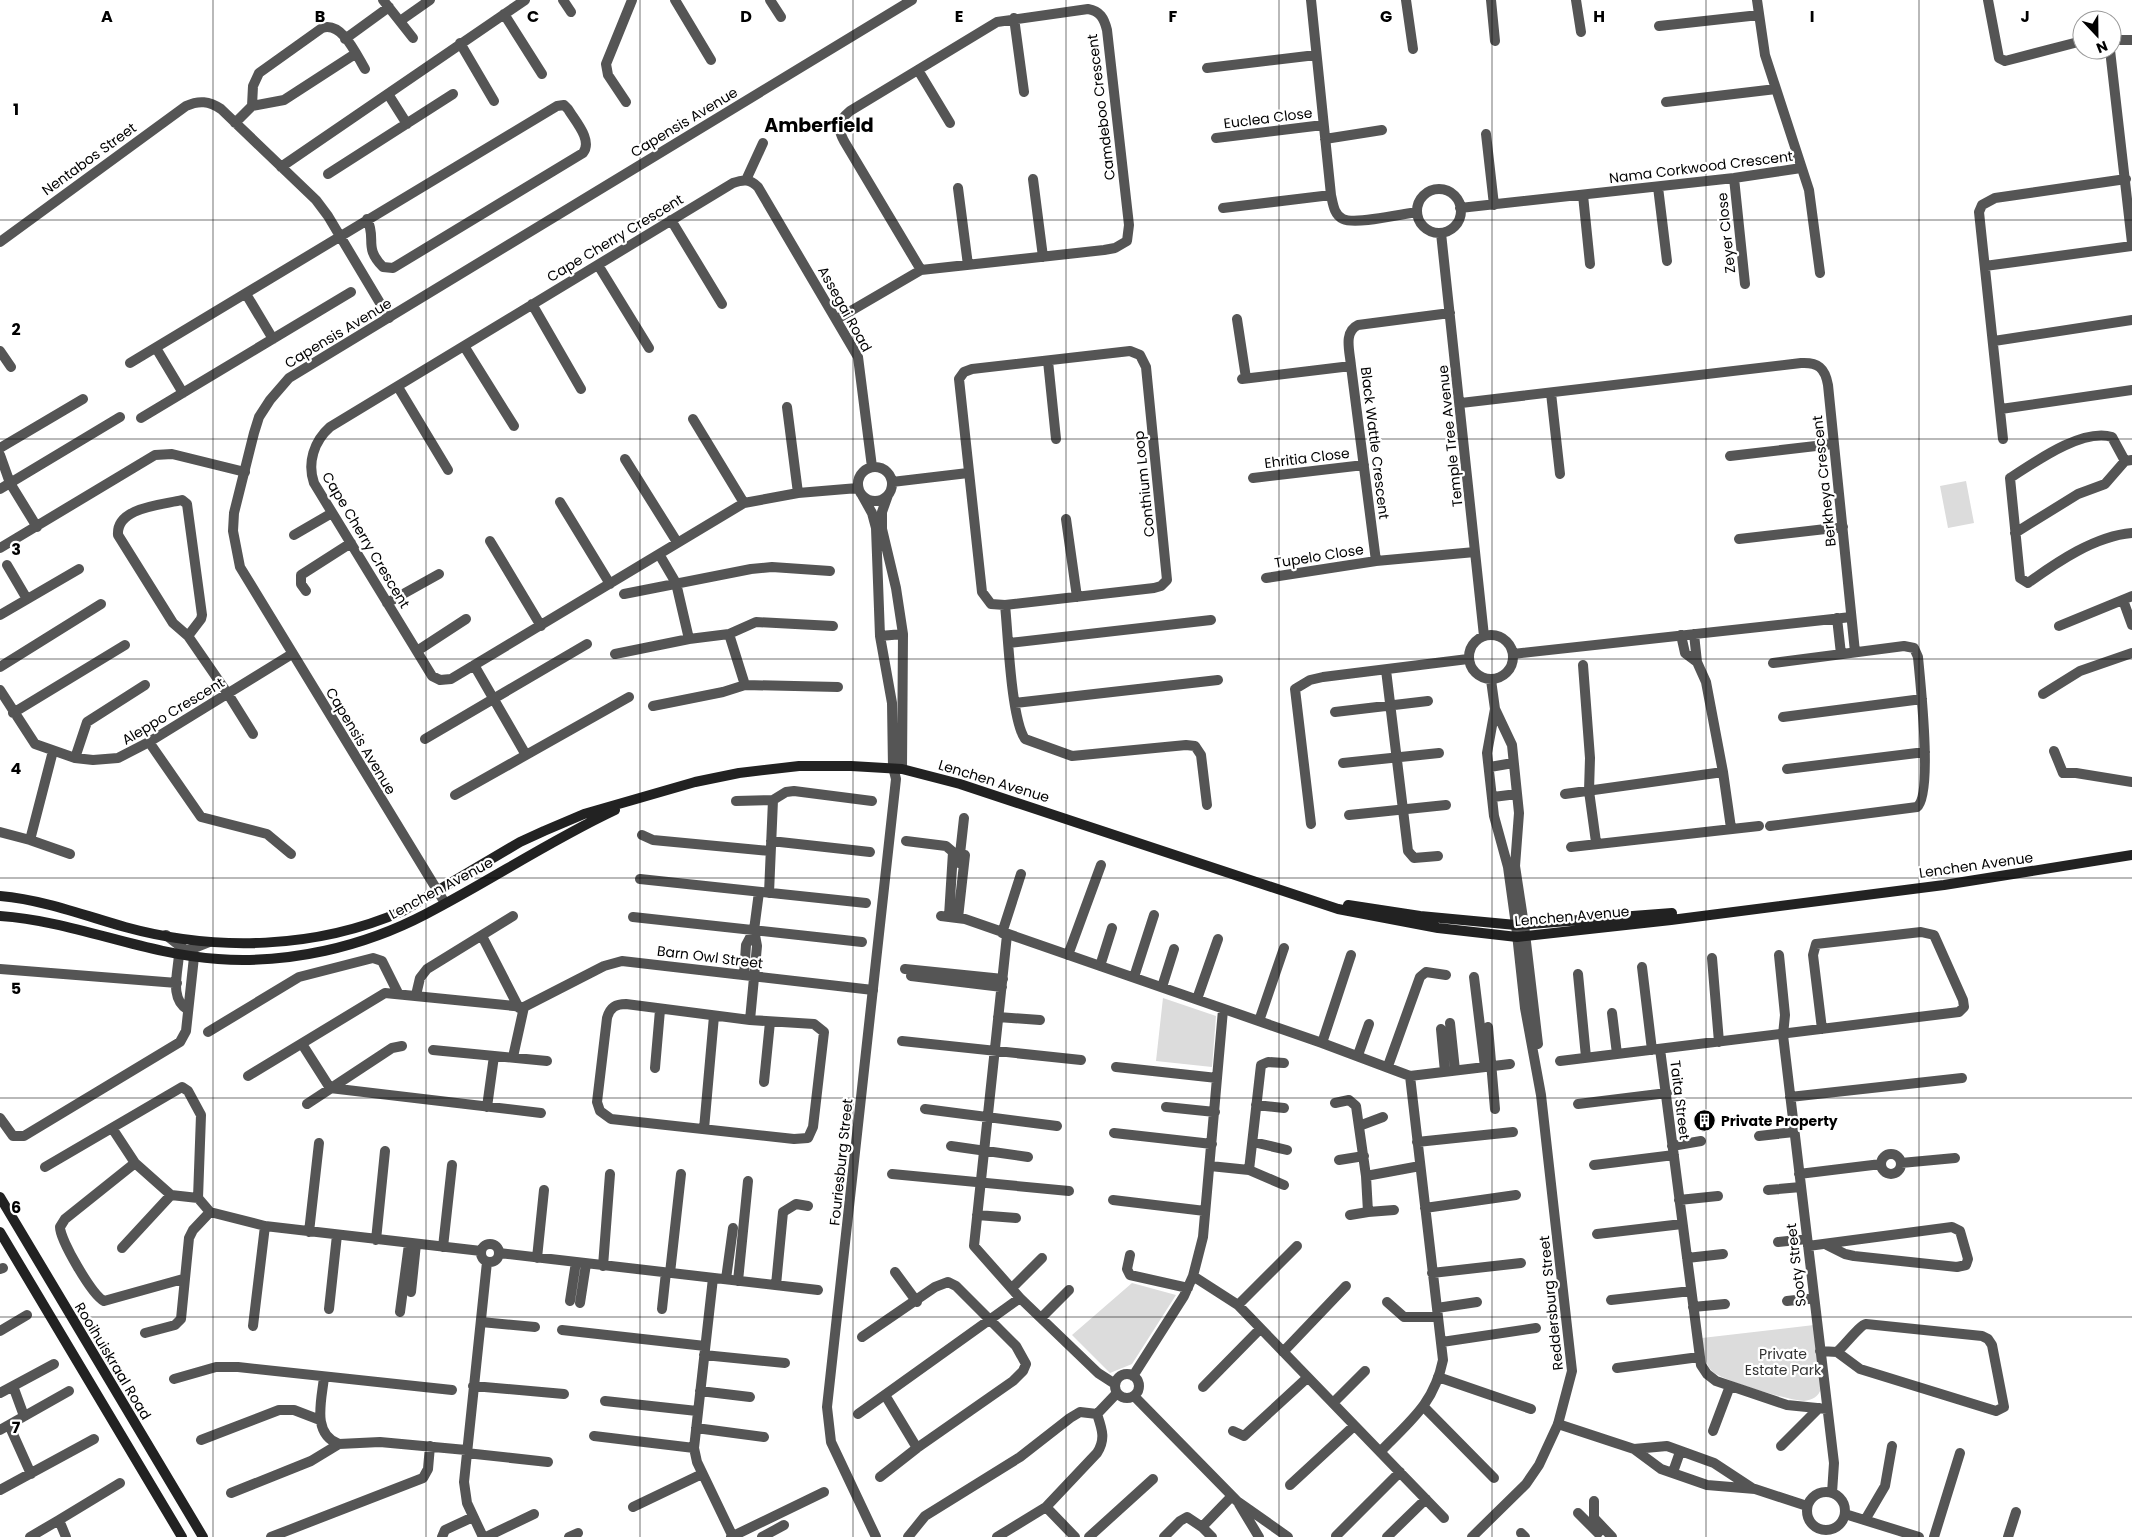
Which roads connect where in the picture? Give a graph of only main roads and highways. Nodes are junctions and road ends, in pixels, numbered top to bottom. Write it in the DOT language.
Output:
graph roads {
  1 [pos="645,796"];
  2 [pos="2132,855"];
  3 [pos="0,896"];
  4 [pos="1325,904"];
  5 [pos="1734,910"];
  6 [pos="0,916"];
  7 [pos="0,1198"];
  8 [pos="0,1232"];
  9 [pos="182,1537"];
  10 [pos="203,1537"];
  1 -- 3 [label="main road, Lenchen Avenue"];
  1 -- 4 [label="main road, Lenchen Avenue"];
  1 -- 6 [label="main road, Lenchen Avenue"];
  2 -- 5 [label="main road, Lenchen Avenue"];
  4 -- 5 [label="main road, Lenchen Avenue"];
  4 -- 5 [label="main road, Lenchen Avenue"];
  7 -- 10 [label="main road, Rooihuiskraal Road"];
  8 -- 9 [label="main road"];
}
